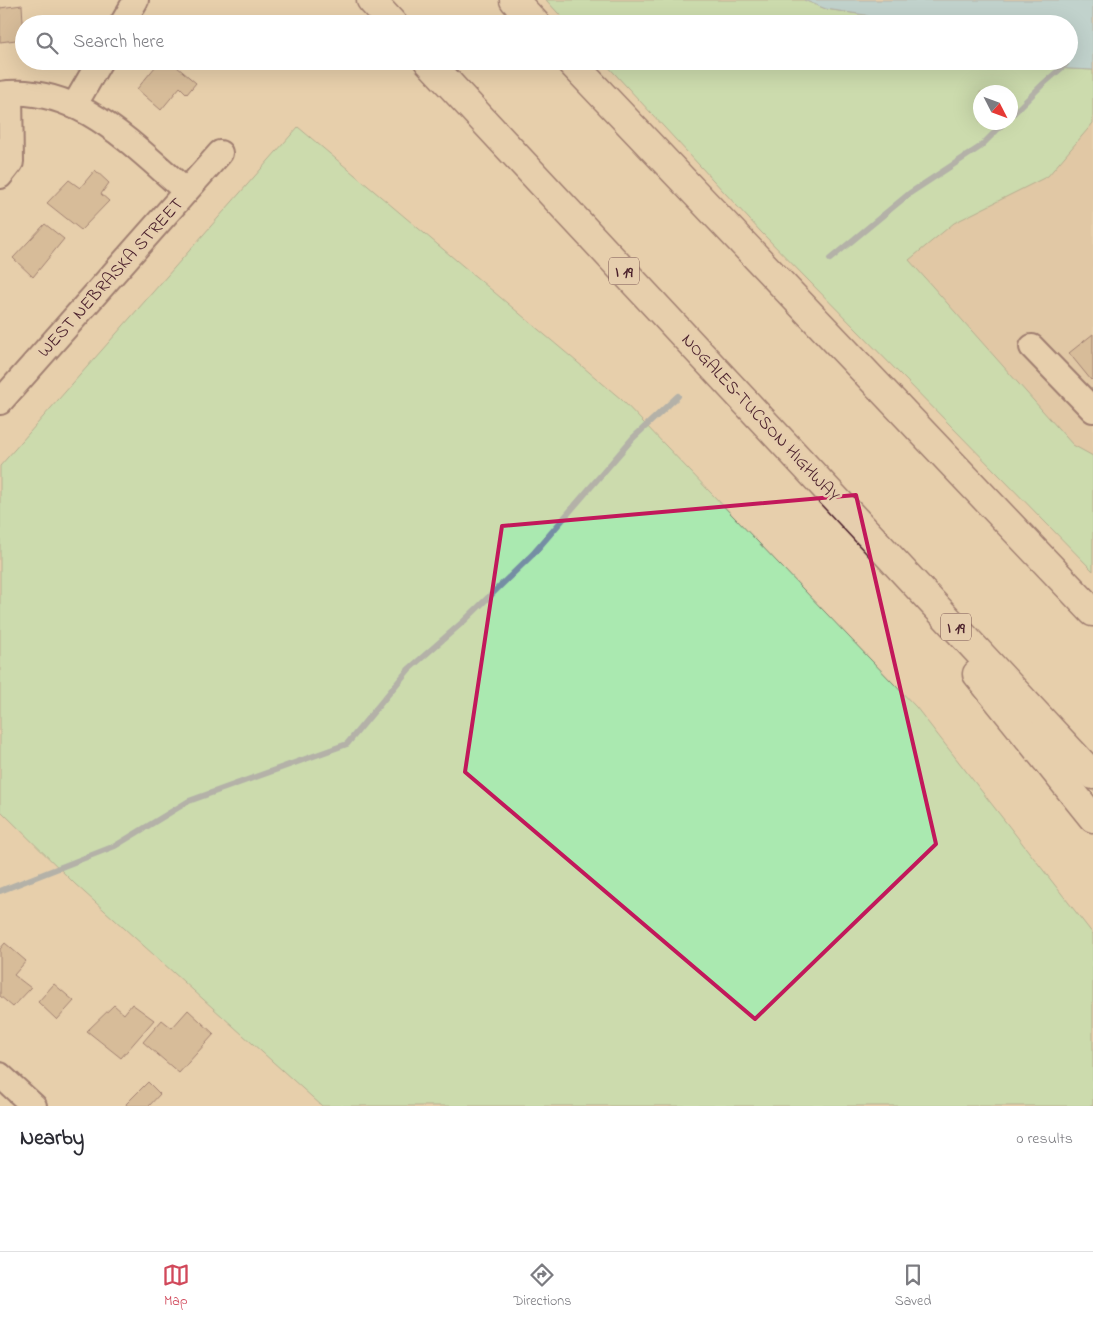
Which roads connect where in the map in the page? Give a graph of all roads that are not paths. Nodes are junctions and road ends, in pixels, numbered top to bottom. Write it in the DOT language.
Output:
graph roads {
  1 [pos="136,0"];
  2 [pos="371,0"];
  3 [pos="514,0"];
  4 [pos="127,15"];
  5 [pos="385,15"];
  6 [pos="528,15"];
  7 [pos="95,70"];
  8 [pos="436,70"];
  9 [pos="579,70"];
  10 [pos="5,94"];
  11 [pos="74,106"];
  12 [pos="220,153"];
  13 [pos="0,176"];
  14 [pos="186,191"];
  15 [pos="830,334"];
  16 [pos="1032,347"];
  17 [pos="0,402"];
  18 [pos="1093,410"];
  19 [pos="820,480"];
  20 [pos="1093,593"];
  21 [pos="1093,612"];
  22 [pos="1093,775"];
  23 [pos="1093,818"];
  24 [pos="0,1075"];
  25 [pos="34,1106"];
  1 -- 4 [label="street"];
  2 -- 5 [label="highway"];
  3 -- 6 [label="highway"];
  7 -- 11 [label="street"];
  8 -- 19 [label="highway, NOGALES–TUCSON HIGHWAY / I 19"];
  9 -- 15 [label="highway"];
  10 -- 11 [label="street"];
  10 -- 13 [label="street"];
  11 -- 14 [label="street"];
  12 -- 14 [label="street, WEST NEBRASKA STREET"];
  14 -- 17 [label="street, WEST NEBRASKA STREET"];
  15 -- 20 [label="highway"];
  15 -- 21 [label="highway"];
  16 -- 18 [label="street"];
  19 -- 22 [label="highway, NOGALES–TUCSON HIGHWAY / I 19"];
  19 -- 23 [label="highway"];
  24 -- 25 [label="street"];
}
